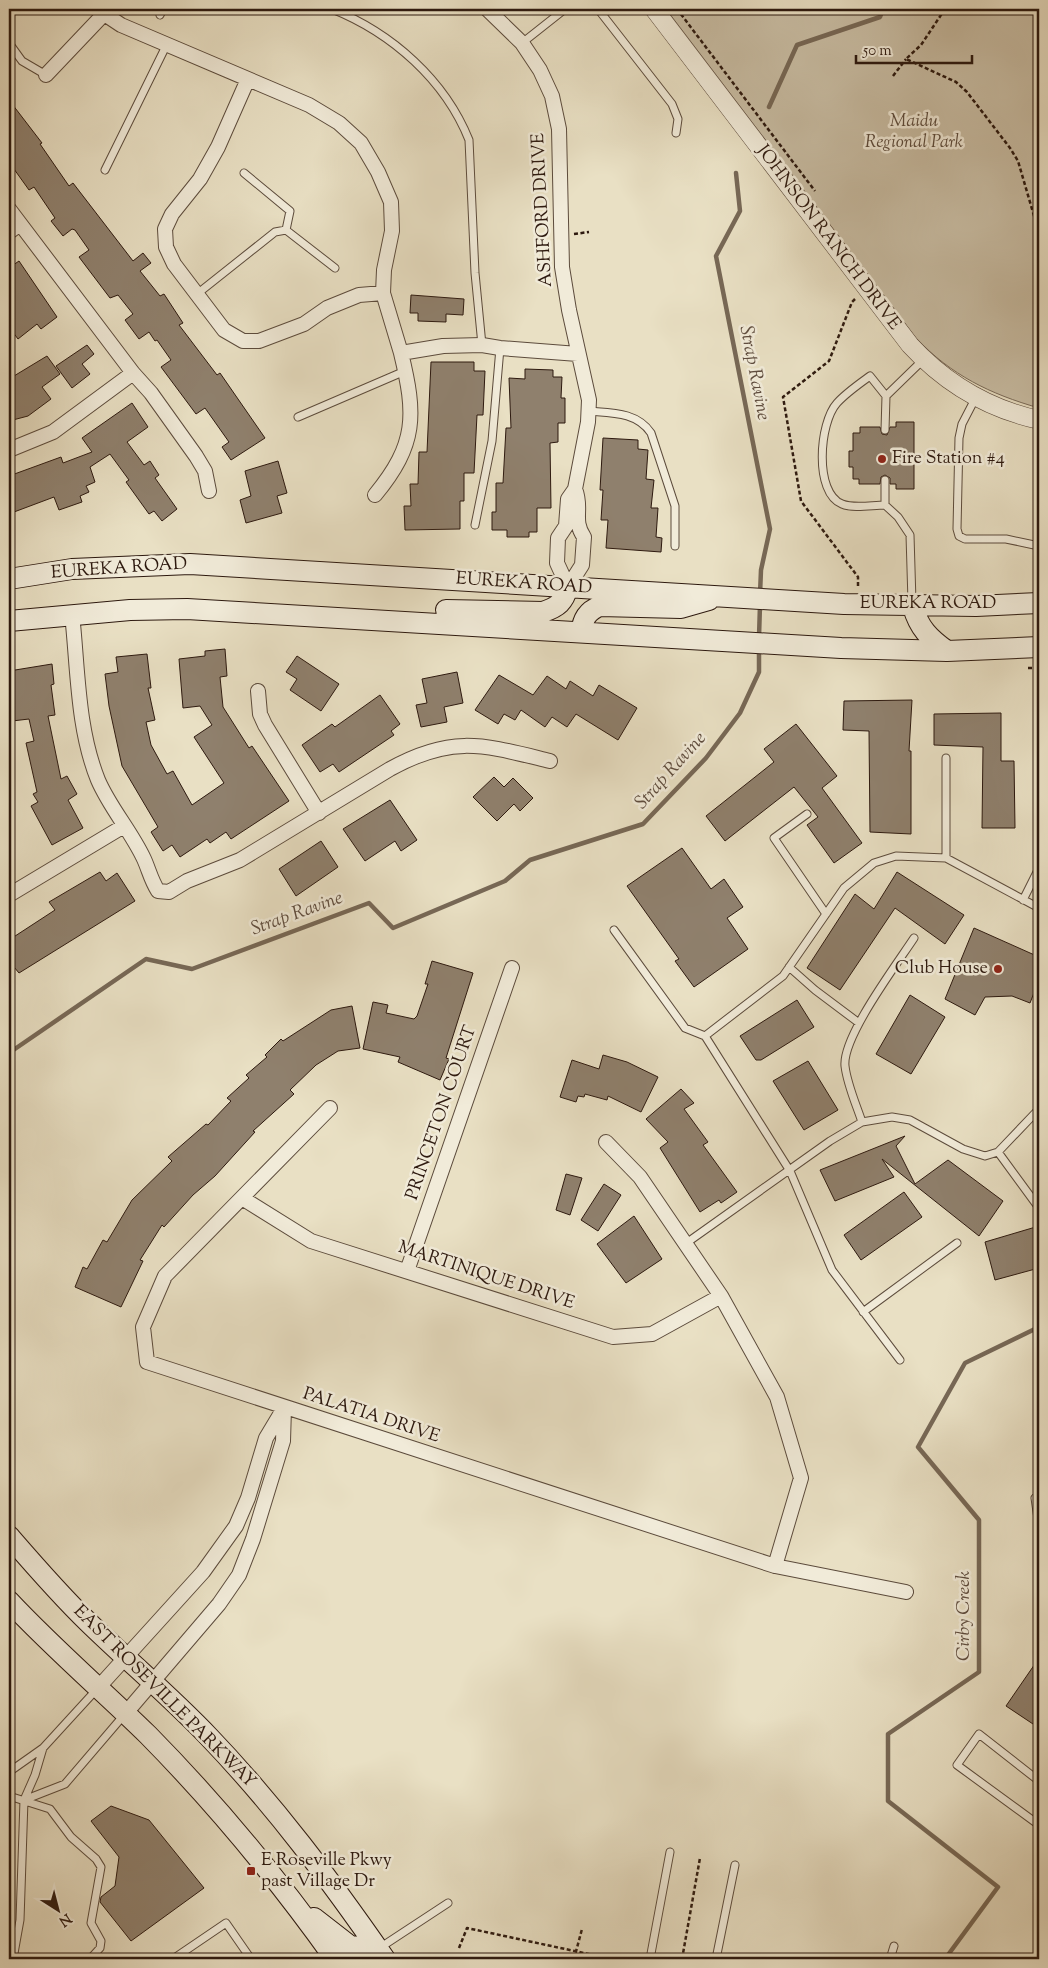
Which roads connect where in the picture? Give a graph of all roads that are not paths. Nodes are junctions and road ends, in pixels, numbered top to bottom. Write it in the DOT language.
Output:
graph roads {
  1 [pos="332,9"];
  2 [pos="486,9"];
  3 [pos="565,9"];
  4 [pos="598,9"];
  5 [pos="654,9"];
  6 [pos="100,12"];
  7 [pos="9,43"];
  8 [pos="522,43"];
  9 [pos="166,44"];
  10 [pos="46,75"];
  11 [pos="248,79"];
  12 [pos="676,133"];
  13 [pos="105,170"];
  14 [pos="244,173"];
  15 [pos="9,209"];
  16 [pos="14,228"];
  17 [pos="286,230"];
  18 [pos="335,268"];
  19 [pos="383,293"];
  20 [pos="197,294"];
  21 [pos="482,345"];
  22 [pos="500,348"];
  23 [pos="401,353"];
  24 [pos="578,354"];
  25 [pos="923,360"];
  26 [pos="405,371"];
  27 [pos="133,373"];
  28 [pos="886,396"];
  29 [pos="976,397"];
  30 [pos="589,411"];
  31 [pos="298,416"];
  32 [pos="1039,420"];
  33 [pos="885,430"];
  34 [pos="9,450"];
  35 [pos="885,480"];
  36 [pos="209,491"];
  37 [pos="375,495"];
  38 [pos="885,505"];
  39 [pos="475,525"];
  40 [pos="572,527"];
  41 [pos="675,546"];
  42 [pos="1039,546"];
  43 [pos="9,579"];
  44 [pos="568,586"];
  45 [pos="731,597"];
  46 [pos="1039,603"];
  47 [pos="913,607"];
  48 [pos="72,614"];
  49 [pos="9,621"];
  50 [pos="406,621"];
  51 [pos="581,632"];
  52 [pos="1039,647"];
  53 [pos="947,651"];
  54 [pos="258,692"];
  55 [pos="946,758"];
  56 [pos="550,761"];
  57 [pos="319,813"];
  58 [pos="807,814"];
  59 [pos="124,826"];
  60 [pos="946,858"];
  61 [pos="1039,868"];
  62 [pos="9,895"];
  63 [pos="1023,900"];
  64 [pos="1039,908"];
  65 [pos="826,914"];
  66 [pos="614,930"];
  67 [pos="914,938"];
  68 [pos="789,967"];
  69 [pos="512,968"];
  70 [pos="860,1023"];
  71 [pos="705,1036"];
  72 [pos="330,1108"];
  73 [pos="1039,1109"];
  74 [pos="862,1122"];
  75 [pos="606,1142"];
  76 [pos="998,1152"];
  77 [pos="790,1171"];
  78 [pos="242,1198"];
  79 [pos="1039,1208"];
  80 [pos="685,1244"];
  81 [pos="958,1244"];
  82 [pos="407,1271"];
  83 [pos="721,1296"];
  84 [pos="863,1312"];
  85 [pos="900,1360"];
  86 [pos="284,1408"];
  87 [pos="1039,1497"];
  88 [pos="1039,1526"];
  89 [pos="9,1536"];
  90 [pos="775,1566"];
  91 [pos="906,1592"];
  92 [pos="9,1600"];
  93 [pos="125,1657"];
  94 [pos="151,1682"];
  95 [pos="98,1688"];
  96 [pos="125,1714"];
  97 [pos="43,1748"];
  98 [pos="9,1772"];
  99 [pos="1039,1781"];
  100 [pos="9,1796"];
  101 [pos="24,1800"];
  102 [pos="1039,1825"];
  103 [pos="670,1852"];
  104 [pos="735,1865"];
  105 [pos="294,1900"];
  106 [pos="448,1903"];
  107 [pos="894,1946"];
  108 [pos="382,1954"];
  109 [pos="13,1959"];
  110 [pos="90,1959"];
  111 [pos="173,1959"];
  112 [pos="251,1959"];
  113 [pos="334,1959"];
  114 [pos="650,1959"];
  115 [pos="716,1959"];
  116 [pos="890,1959"];
  1 -- 21 [label="lane"];
  2 -- 8 [label="street, ASHFORD DRIVE"];
  3 -- 8 [label="lane"];
  4 -- 12 [label="lane"];
  5 -- 25 [label="street, JOHNSON RANCH DRIVE"];
  6 -- 9 [label="street"];
  6 -- 10 [label="street"];
  7 -- 10 [label="lane"];
  8 -- 24 [label="street, ASHFORD DRIVE"];
  9 -- 11 [label="street"];
  9 -- 13 [label="lane"];
  11 -- 19 [label="street"];
  11 -- 20 [label="street"];
  14 -- 17 [label="lane"];
  15 -- 16 [label="street"];
  16 -- 27 [label="street"];
  17 -- 18 [label="lane"];
  17 -- 20 [label="lane"];
  19 -- 20 [label="street"];
  19 -- 23 [label="street"];
  21 -- 22 [label="street"];
  21 -- 23 [label="street"];
  22 -- 24 [label="street"];
  22 -- 39 [label="lane"];
  23 -- 26 [label="street"];
  24 -- 30 [label="street, ASHFORD DRIVE"];
  25 -- 28 [label="lane"];
  25 -- 29 [label="street, JOHNSON RANCH DRIVE"];
  26 -- 31 [label="lane"];
  26 -- 37 [label="street"];
  27 -- 34 [label="street"];
  27 -- 36 [label="street"];
  28 -- 33 [label="lane"];
  28 -- 38 [label="lane"];
  29 -- 32 [label="street, JOHNSON RANCH DRIVE"];
  29 -- 42 [label="lane"];
  30 -- 40 [label="street, ASHFORD DRIVE"];
  30 -- 41 [label="lane"];
  35 -- 38 [label="lane"];
  38 -- 47 [label="lane"];
  40 -- 44 [label="street, ASHFORD DRIVE"];
  40 -- 44 [label="street, ASHFORD DRIVE"];
  43 -- 44 [label="main road, EUREKA ROAD"];
  44 -- 45 [label="main road, EUREKA ROAD"];
  44 -- 50 [label="main road"];
  45 -- 47 [label="main road, EUREKA ROAD"];
  45 -- 51 [label="main road"];
  46 -- 47 [label="main road, EUREKA ROAD"];
  47 -- 53 [label="main road"];
  48 -- 49 [label="main road"];
  48 -- 50 [label="main road"];
  48 -- 59 [label="street"];
  50 -- 51 [label="main road"];
  51 -- 53 [label="main road"];
  52 -- 53 [label="main road"];
  54 -- 57 [label="street"];
  55 -- 60 [label="lane"];
  56 -- 57 [label="street"];
  57 -- 59 [label="street"];
  58 -- 65 [label="lane"];
  59 -- 62 [label="street"];
  60 -- 63 [label="lane"];
  60 -- 65 [label="lane"];
  61 -- 63 [label="lane"];
  63 -- 64 [label="lane"];
  65 -- 68 [label="lane"];
  66 -- 71 [label="lane"];
  67 -- 70 [label="lane"];
  68 -- 70 [label="lane"];
  68 -- 71 [label="lane"];
  69 -- 82 [label="street, PRINCETON COURT"];
  70 -- 74 [label="lane"];
  71 -- 77 [label="lane"];
  72 -- 78 [label="street"];
  73 -- 76 [label="lane"];
  74 -- 76 [label="lane"];
  74 -- 77 [label="lane"];
  75 -- 80 [label="street"];
  76 -- 79 [label="lane"];
  77 -- 80 [label="lane"];
  77 -- 84 [label="lane"];
  78 -- 82 [label="street, MARTINIQUE DRIVE"];
  78 -- 86 [label="street, PALATIA DRIVE"];
  80 -- 83 [label="street"];
  81 -- 84 [label="lane"];
  82 -- 83 [label="street, MARTINIQUE DRIVE"];
  83 -- 90 [label="street"];
  84 -- 85 [label="lane"];
  86 -- 90 [label="street, PALATIA DRIVE"];
  86 -- 93 [label="street"];
  86 -- 94 [label="street"];
  87 -- 88 [label="lane"];
  89 -- 93 [label="main road, EAST ROSEVILLE PARKWAY"];
  90 -- 91 [label="street, PALATIA DRIVE"];
  92 -- 95 [label="main road"];
  93 -- 94 [label="main road, EAST ROSEVILLE PARKWAY"];
  93 -- 95 [label="street"];
  94 -- 96 [label="street"];
  94 -- 108 [label="main road, EAST ROSEVILLE PARKWAY"];
  95 -- 96 [label="main road"];
  95 -- 97 [label="lane"];
  96 -- 101 [label="lane"];
  96 -- 105 [label="main road"];
  97 -- 98 [label="lane"];
  97 -- 101 [label="lane"];
  99 -- 102 [label="lane"];
  100 -- 101 [label="lane"];
  101 -- 109 [label="lane"];
  101 -- 110 [label="lane"];
  103 -- 114 [label="lane"];
  104 -- 115 [label="lane"];
  105 -- 108 [label="main road"];
  105 -- 113 [label="main road"];
  106 -- 108 [label="lane"];
  107 -- 116 [label="lane"];
  111 -- 112 [label="lane"];
}
